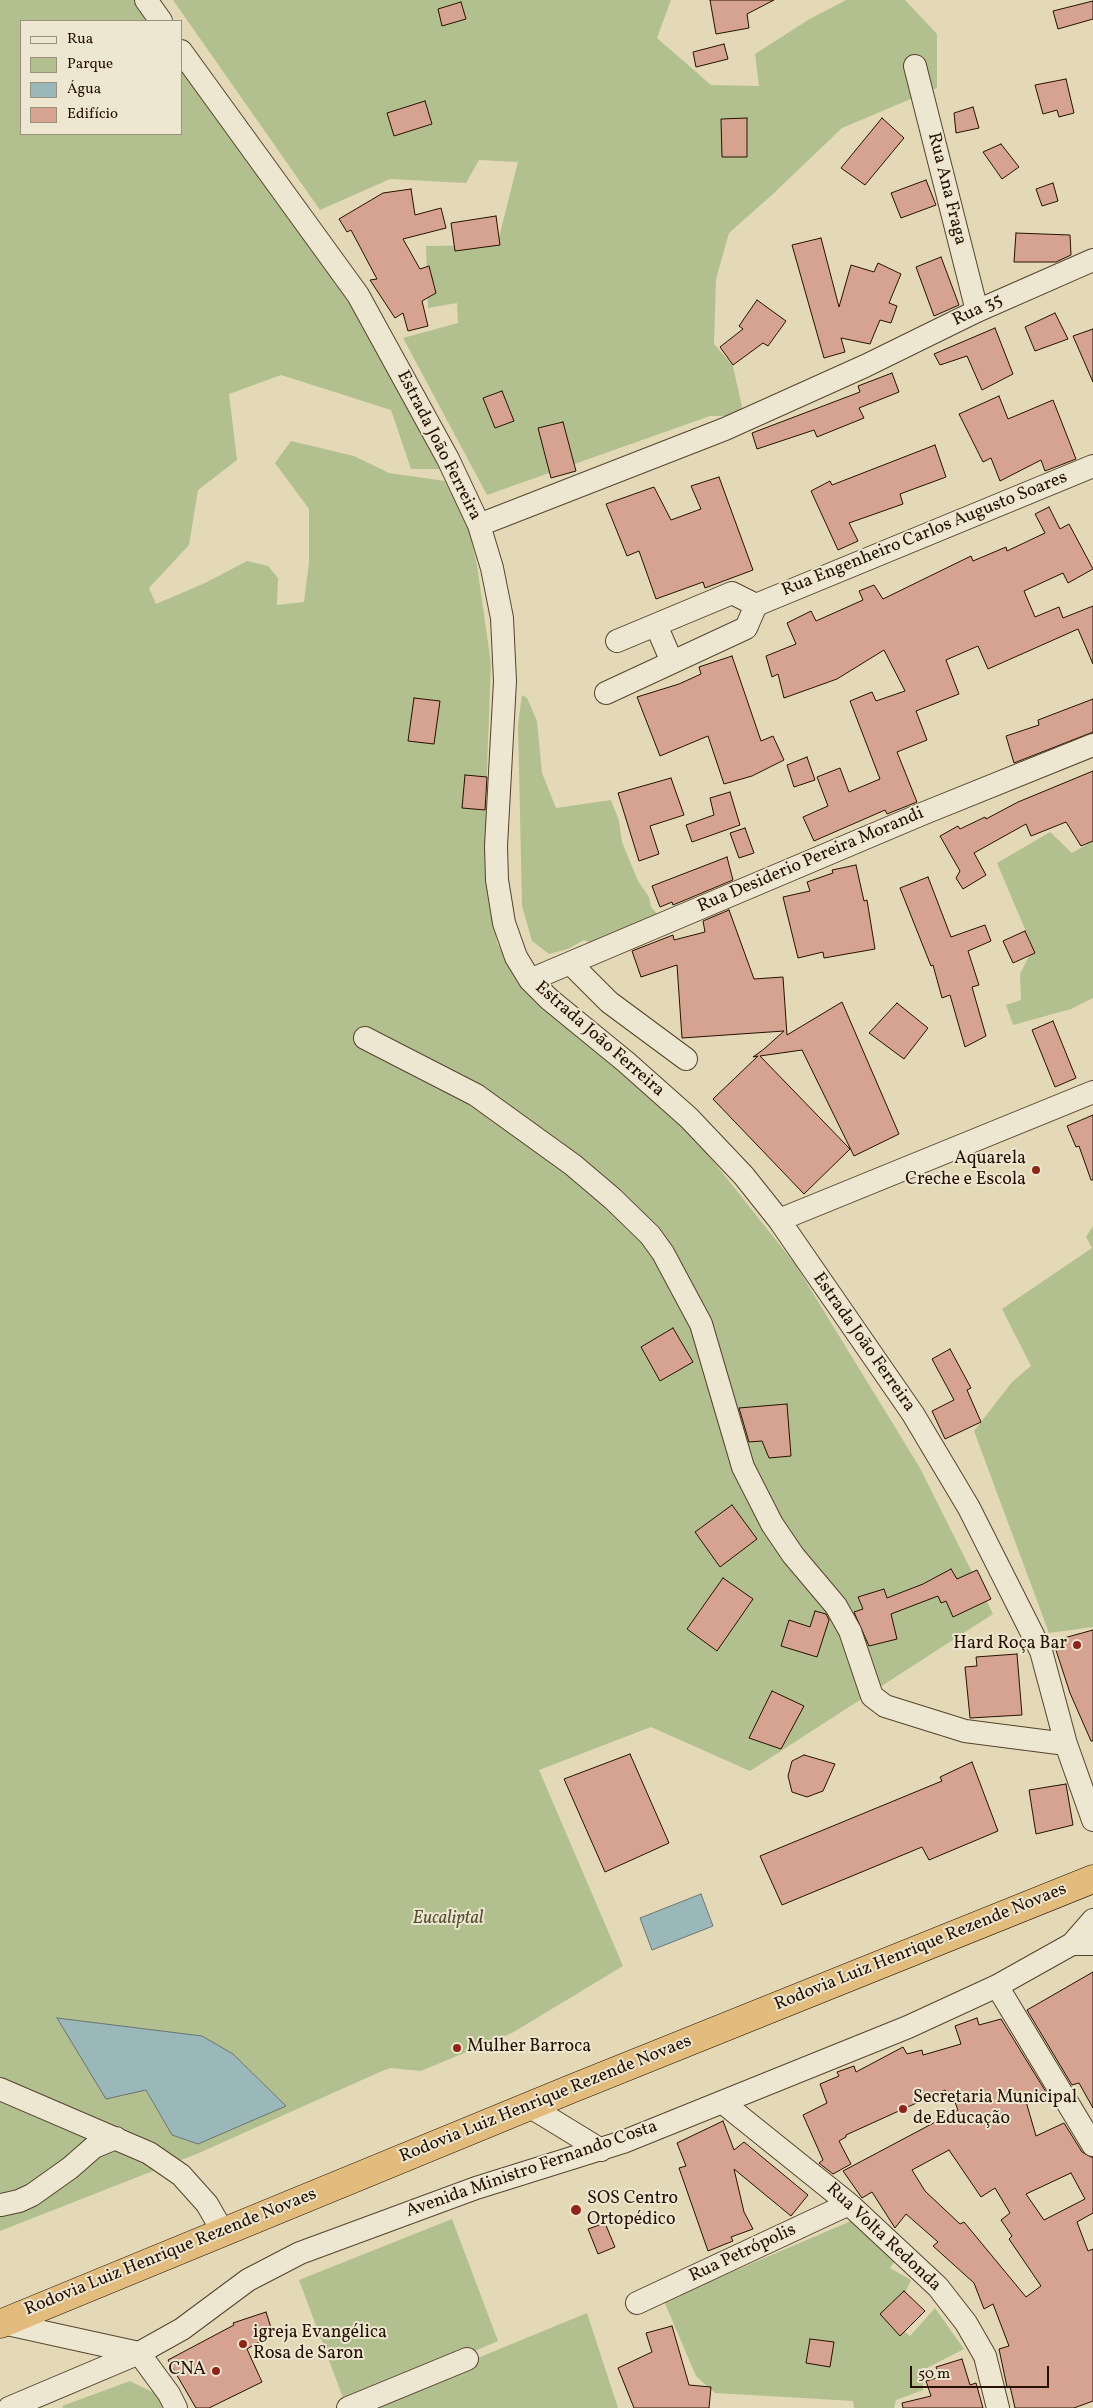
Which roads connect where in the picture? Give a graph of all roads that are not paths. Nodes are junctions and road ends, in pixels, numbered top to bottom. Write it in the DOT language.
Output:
graph roads {
  1 [pos="146,0"];
  2 [pos="160,20"];
  3 [pos="182,52"];
  4 [pos="916,66"];
  5 [pos="1093,260"];
  6 [pos="977,311"];
  7 [pos="1093,466"];
  8 [pos="479,525"];
  9 [pos="756,605"];
  10 [pos="656,625"];
  11 [pos="618,641"];
  12 [pos="672,662"];
  13 [pos="606,693"];
  14 [pos="1093,745"];
  15 [pos="570,963"];
  16 [pos="530,980"];
  17 [pos="365,1038"];
  18 [pos="686,1059"];
  19 [pos="1093,1092"];
  20 [pos="778,1220"];
  21 [pos="1066,1744"];
  22 [pos="1093,1820"];
  23 [pos="1093,1879"];
  24 [pos="1093,1920"];
  25 [pos="1083,1944"];
  26 [pos="997,1986"];
  27 [pos="0,2089"];
  28 [pos="722,2102"];
  29 [pos="529,2106"];
  30 [pos="116,2138"];
  31 [pos="1093,2145"];
  32 [pos="601,2150"];
  33 [pos="850,2204"];
  34 [pos="1,2205"];
  35 [pos="223,2232"];
  36 [pos="637,2303"];
  37 [pos="1,2324"];
  38 [pos="140,2353"];
  39 [pos="467,2359"];
  40 [pos="9,2408"];
  41 [pos="176,2408"];
  42 [pos="348,2408"];
  43 [pos="998,2408"];
  1 -- 2 [label="street"];
  3 -- 8 [label="street, Estrada João Ferreira"];
  4 -- 6 [label="street, Rua Ana Fraga"];
  5 -- 6 [label="street, Rua 35"];
  6 -- 8 [label="street, Rua 35"];
  7 -- 9 [label="street, Rua Engenheiro Carlos Augusto Soares"];
  8 -- 16 [label="street, Estrada João Ferreira"];
  9 -- 10 [label="street"];
  9 -- 12 [label="street"];
  10 -- 11 [label="street"];
  10 -- 12 [label="street"];
  12 -- 13 [label="street"];
  14 -- 15 [label="street, Rua Desiderio Pereira Morandi"];
  15 -- 16 [label="street, Rua Desiderio Pereira Morandi"];
  15 -- 18 [label="street"];
  16 -- 20 [label="street, Estrada João Ferreira"];
  17 -- 21 [label="street"];
  19 -- 20 [label="street"];
  20 -- 21 [label="street, Estrada João Ferreira"];
  21 -- 22 [label="street, Estrada João Ferreira"];
  23 -- 29 [label="highway, Rodovia Luiz Henrique Rezende Novaes"];
  24 -- 25 [label="street, Avenida Ministro Fernando Costa"];
  25 -- 26 [label="street, Avenida Ministro Fernando Costa"];
  26 -- 28 [label="street, Avenida Ministro Fernando Costa"];
  26 -- 31 [label="street"];
  27 -- 30 [label="street"];
  28 -- 32 [label="street, Avenida Ministro Fernando Costa"];
  28 -- 33 [label="street, Rua Volta Redonda"];
  29 -- 32 [label="street"];
  29 -- 35 [label="highway, Rodovia Luiz Henrique Rezende Novaes"];
  30 -- 34 [label="street"];
  30 -- 35 [label="street"];
  32 -- 38 [label="street, Avenida Ministro Fernando Costa"];
  33 -- 36 [label="street, Rua Petrópolis"];
  33 -- 43 [label="street, Rua Volta Redonda"];
  35 -- 37 [label="highway, Rodovia Luiz Henrique Rezende Novaes"];
  37 -- 38 [label="street"];
  38 -- 40 [label="street, Avenida Ministro Fernando Costa"];
  38 -- 41 [label="street"];
  39 -- 42 [label="street"];
}
